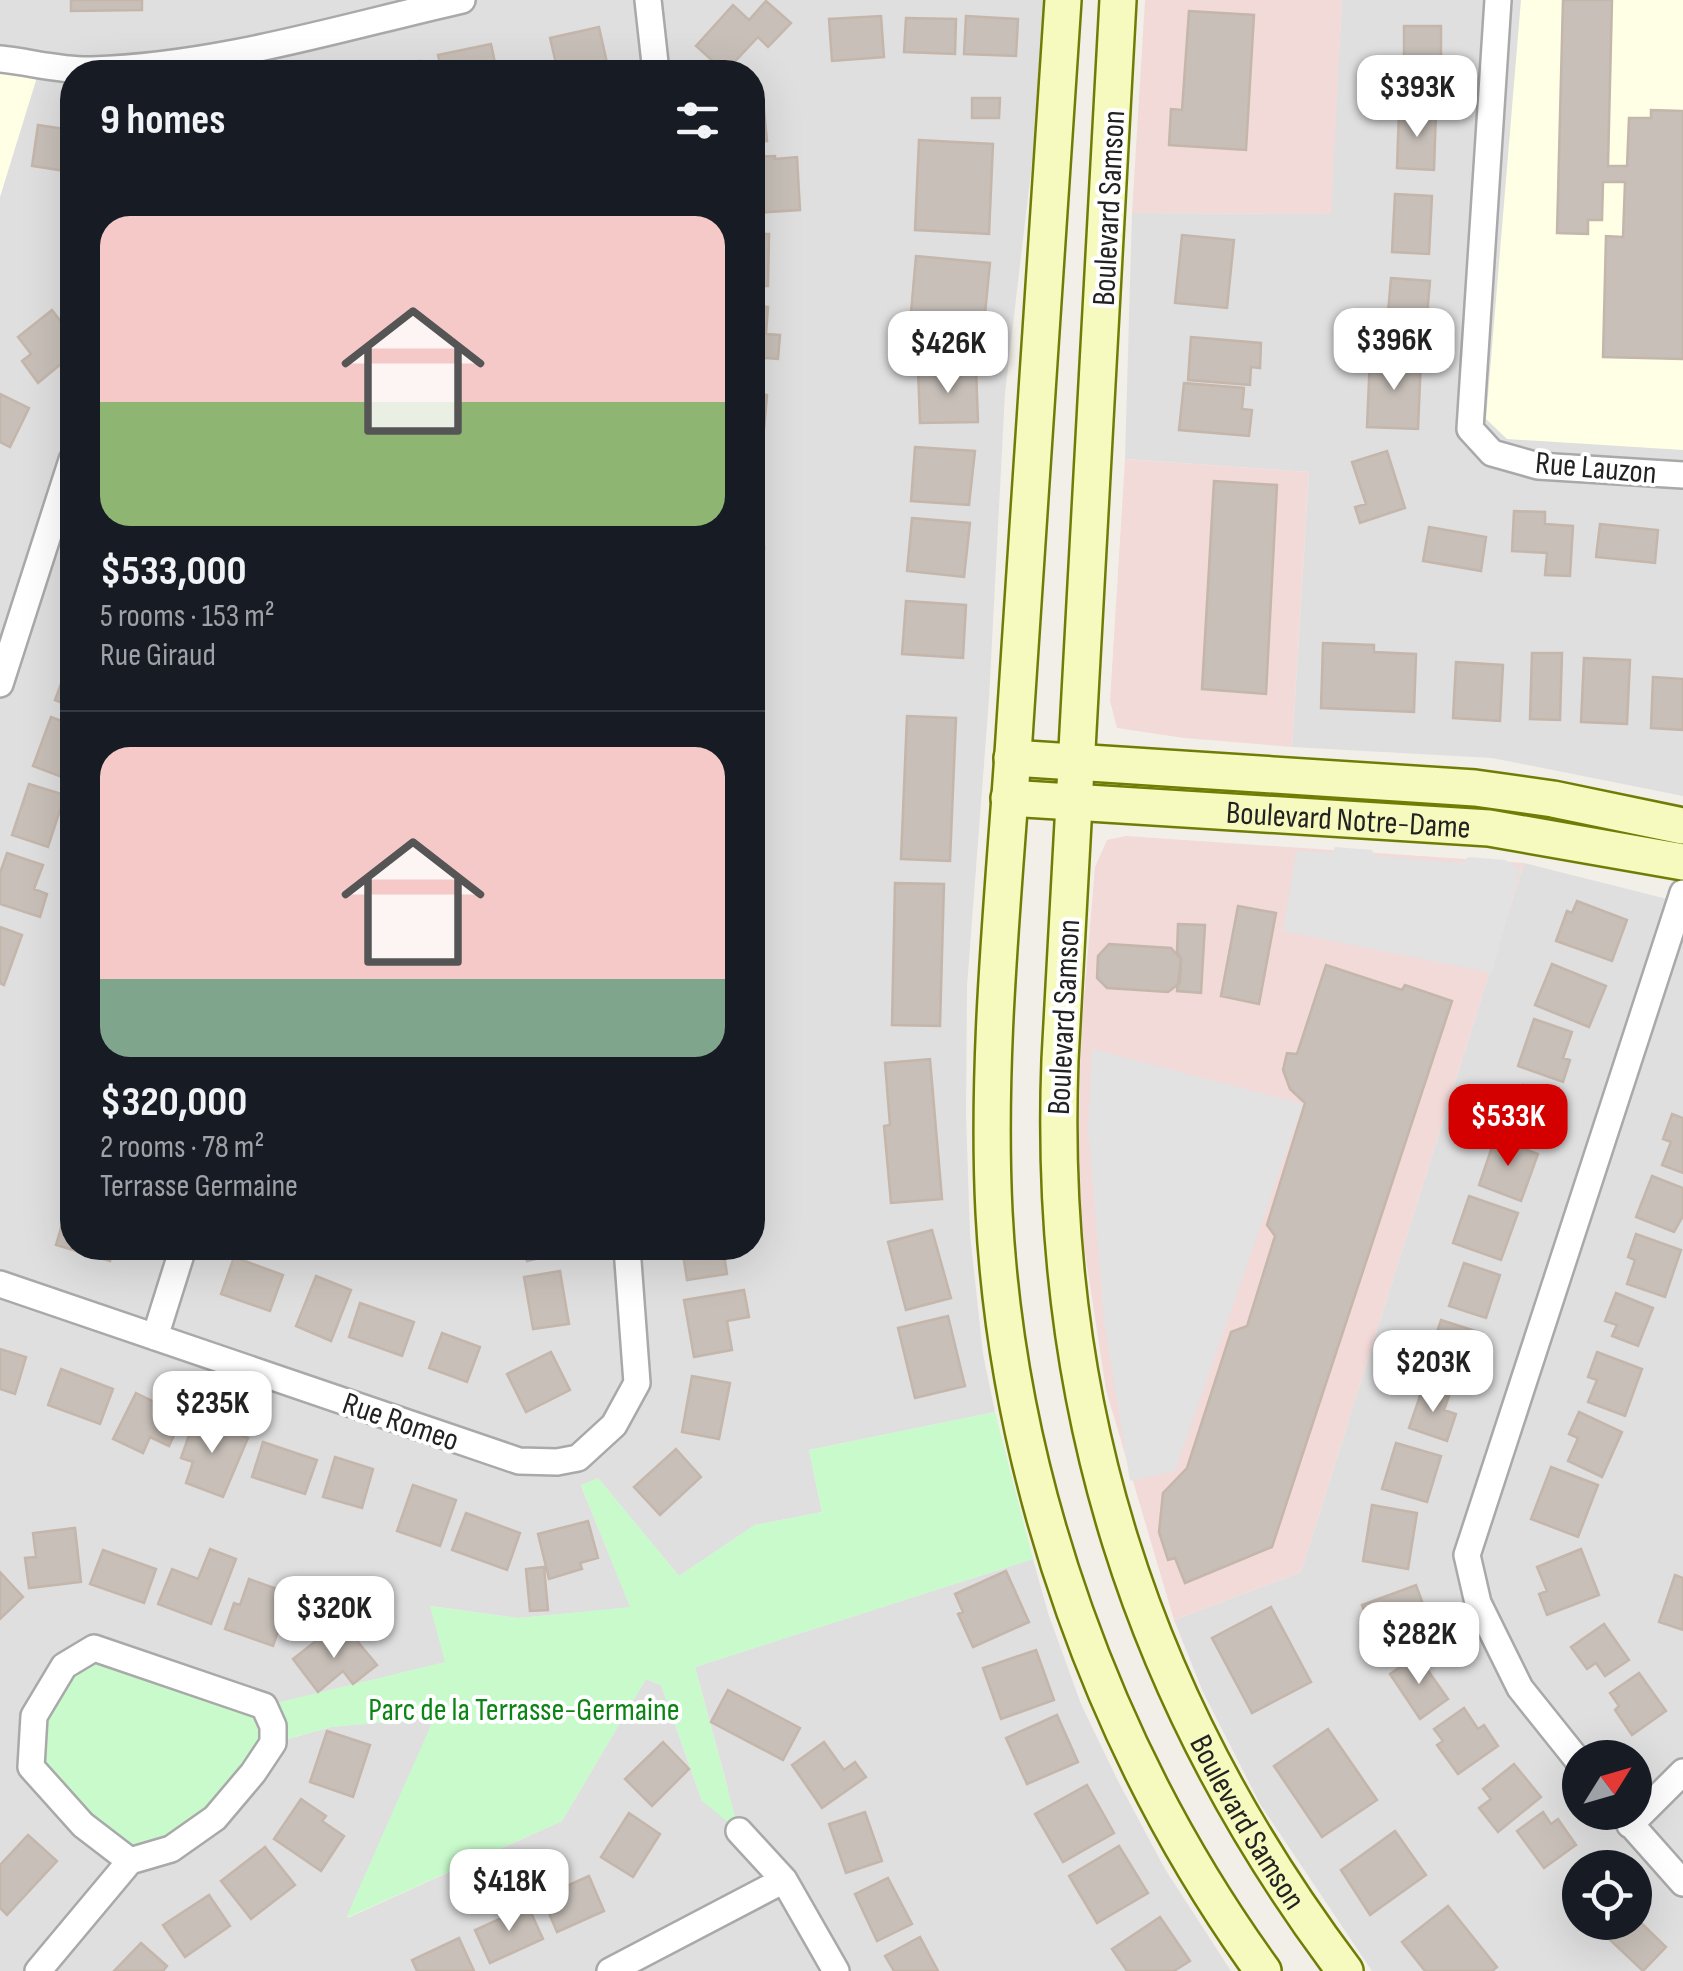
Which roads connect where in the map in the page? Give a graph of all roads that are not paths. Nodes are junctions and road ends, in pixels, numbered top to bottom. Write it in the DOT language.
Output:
graph roads {
  1 [pos="462,0"];
  2 [pos="648,0"];
  3 [pos="1063,0"];
  4 [pos="1118,0"];
  5 [pos="1498,0"];
  6 [pos="0,58"];
  7 [pos="196,60"];
  8 [pos="655,60"];
  9 [pos="60,66"];
  10 [pos="1683,475"];
  11 [pos="60,497"];
  12 [pos="0,684"];
  13 [pos="1012,758"];
  14 [pos="1075,764"];
  15 [pos="1009,798"];
  16 [pos="1074,802"];
  17 [pos="1683,826"];
  18 [pos="1683,862"];
  19 [pos="1683,893"];
  20 [pos="179,1260"];
  21 [pos="628,1260"];
  22 [pos="0,1284"];
  23 [pos="155,1337"];
  24 [pos="1562,1740"];
  25 [pos="1683,1772"];
  26 [pos="1652,1797"];
  27 [pos="1635,1830"];
  28 [pos="738,1831"];
  29 [pos="130,1861"];
  30 [pos="784,1880"];
  31 [pos="1683,1883"];
  32 [pos="38,1971"];
  33 [pos="610,1971"];
  34 [pos="836,1971"];
  35 [pos="1264,1971"];
  36 [pos="1345,1971"];
  1 -- 7 [label="street"];
  2 -- 8 [label="street"];
  3 -- 13 [label="street, Boulevard Samson"];
  4 -- 14 [label="street, Boulevard Samson"];
  5 -- 10 [label="street, Rue Lauzon"];
  6 -- 9 [label="street"];
  11 -- 12 [label="street"];
  13 -- 14 [label="street, Boulevard Notre-Dame"];
  13 -- 15 [label="street, Boulevard Samson"];
  14 -- 16 [label="street, Boulevard Samson"];
  14 -- 17 [label="street, Boulevard Notre-Dame"];
  15 -- 16 [label="street, Boulevard Notre-Dame"];
  15 -- 35 [label="street, Boulevard Samson"];
  16 -- 18 [label="street, Boulevard Notre-Dame"];
  16 -- 36 [label="street, Boulevard Samson"];
  19 -- 24 [label="street"];
  20 -- 23 [label="street"];
  21 -- 23 [label="street, Rue Romeo"];
  22 -- 23 [label="street, Rue Romeo"];
  25 -- 26 [label="street"];
  27 -- 31 [label="street"];
  28 -- 30 [label="street"];
  29 -- 29 [label="street"];
  29 -- 32 [label="street"];
  30 -- 33 [label="street"];
  30 -- 34 [label="street"];
}
